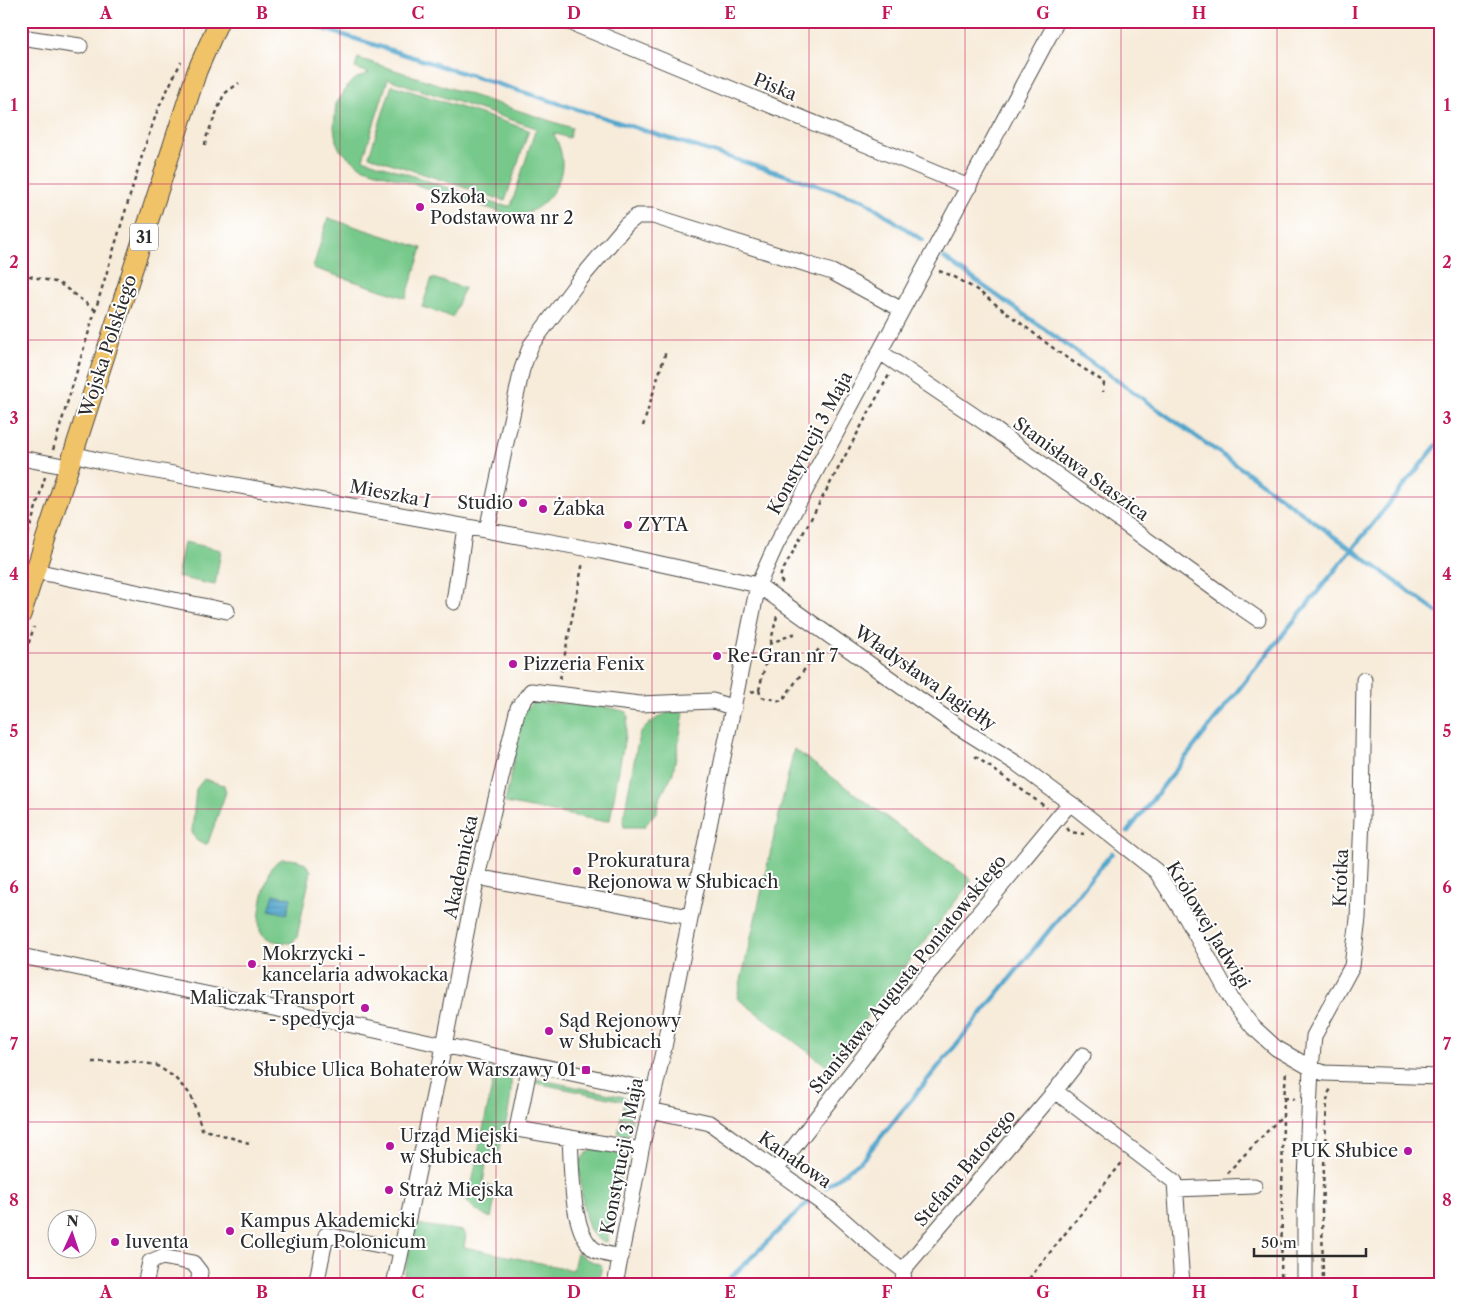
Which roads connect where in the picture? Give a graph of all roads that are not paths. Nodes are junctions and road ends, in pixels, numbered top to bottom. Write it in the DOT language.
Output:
graph roads {
  1 [pos="220,21"];
  2 [pos="567,21"];
  3 [pos="1057,21"];
  4 [pos="21,37"];
  5 [pos="80,46"];
  6 [pos="969,187"];
  7 [pos="902,310"];
  8 [pos="880,352"];
  9 [pos="21,458"];
  10 [pos="71,460"];
  11 [pos="466,527"];
  12 [pos="487,530"];
  13 [pos="36,571"];
  14 [pos="758,585"];
  15 [pos="454,602"];
  16 [pos="228,611"];
  17 [pos="21,615"];
  18 [pos="1258,619"];
  19 [pos="1364,680"];
  20 [pos="734,708"];
  21 [pos="1070,803"];
  22 [pos="477,877"];
  23 [pos="690,917"];
  24 [pos="21,956"];
  25 [pos="444,1046"];
  26 [pos="1083,1055"];
  27 [pos="530,1064"];
  28 [pos="1311,1068"];
  29 [pos="1440,1077"];
  30 [pos="654,1091"];
  31 [pos="1055,1091"];
  32 [pos="650,1110"];
  33 [pos="570,1138"];
  34 [pos="641,1150"];
  35 [pos="776,1170"];
  36 [pos="1176,1185"];
  37 [pos="1254,1186"];
  38 [pos="401,1249"];
  39 [pos="621,1257"];
  40 [pos="904,1277"];
  41 [pos="145,1285"];
  42 [pos="198,1285"];
  43 [pos="316,1285"];
  44 [pos="394,1285"];
  45 [pos="615,1285"];
  46 [pos="1182,1285"];
  47 [pos="1305,1285"];
  1 -- 10 [label="main road, Wojska Polskiego / 31"];
  2 -- 6 [label="street, Piska"];
  3 -- 6 [label="street, Konstytucji 3 Maja"];
  4 -- 5 [label="street"];
  6 -- 7 [label="street, Konstytucji 3 Maja"];
  7 -- 8 [label="street, Konstytucji 3 Maja"];
  7 -- 12 [label="street"];
  8 -- 14 [label="street, Konstytucji 3 Maja"];
  8 -- 18 [label="street, Stanisława Staszica"];
  9 -- 10 [label="street, Mieszka I"];
  10 -- 11 [label="street, Mieszka I"];
  10 -- 13 [label="main road, Wojska Polskiego / 31"];
  11 -- 12 [label="street, Mieszka I"];
  11 -- 15 [label="street"];
  12 -- 14 [label="street, Mieszka I"];
  13 -- 16 [label="street"];
  13 -- 17 [label="main road, Wojska Polskiego / 31"];
  14 -- 20 [label="street, Konstytucji 3 Maja"];
  14 -- 21 [label="street, Władysława Jagiełły"];
  19 -- 28 [label="street, Krótka"];
  20 -- 22 [label="street, Akademicka"];
  20 -- 23 [label="street, Konstytucji 3 Maja"];
  21 -- 28 [label="street, Królowej Jadwigi"];
  21 -- 35 [label="street, Stanisława Augusta Poniatowskiego"];
  22 -- 23 [label="street"];
  22 -- 25 [label="street, Akademicka"];
  23 -- 30 [label="street, Konstytucji 3 Maja"];
  24 -- 25 [label="street"];
  25 -- 27 [label="street"];
  25 -- 38 [label="street, Akademicka"];
  26 -- 31 [label="street, Stefana Batorego"];
  27 -- 30 [label="street"];
  27 -- 33 [label="street"];
  28 -- 29 [label="street"];
  28 -- 47 [label="street, Krótka"];
  30 -- 32 [label="street, Konstytucji 3 Maja"];
  31 -- 36 [label="street"];
  31 -- 40 [label="street, Stefana Batorego"];
  32 -- 34 [label="street, Konstytucji 3 Maja"];
  32 -- 35 [label="street, Kanałowa"];
  33 -- 34 [label="street"];
  33 -- 39 [label="street"];
  34 -- 39 [label="street, Konstytucji 3 Maja"];
  35 -- 40 [label="street, Kanałowa"];
  36 -- 37 [label="street"];
  36 -- 46 [label="street"];
  38 -- 43 [label="street"];
  38 -- 44 [label="street, Akademicka"];
  39 -- 45 [label="street, Konstytucji 3 Maja"];
  41 -- 42 [label="street"];
}
